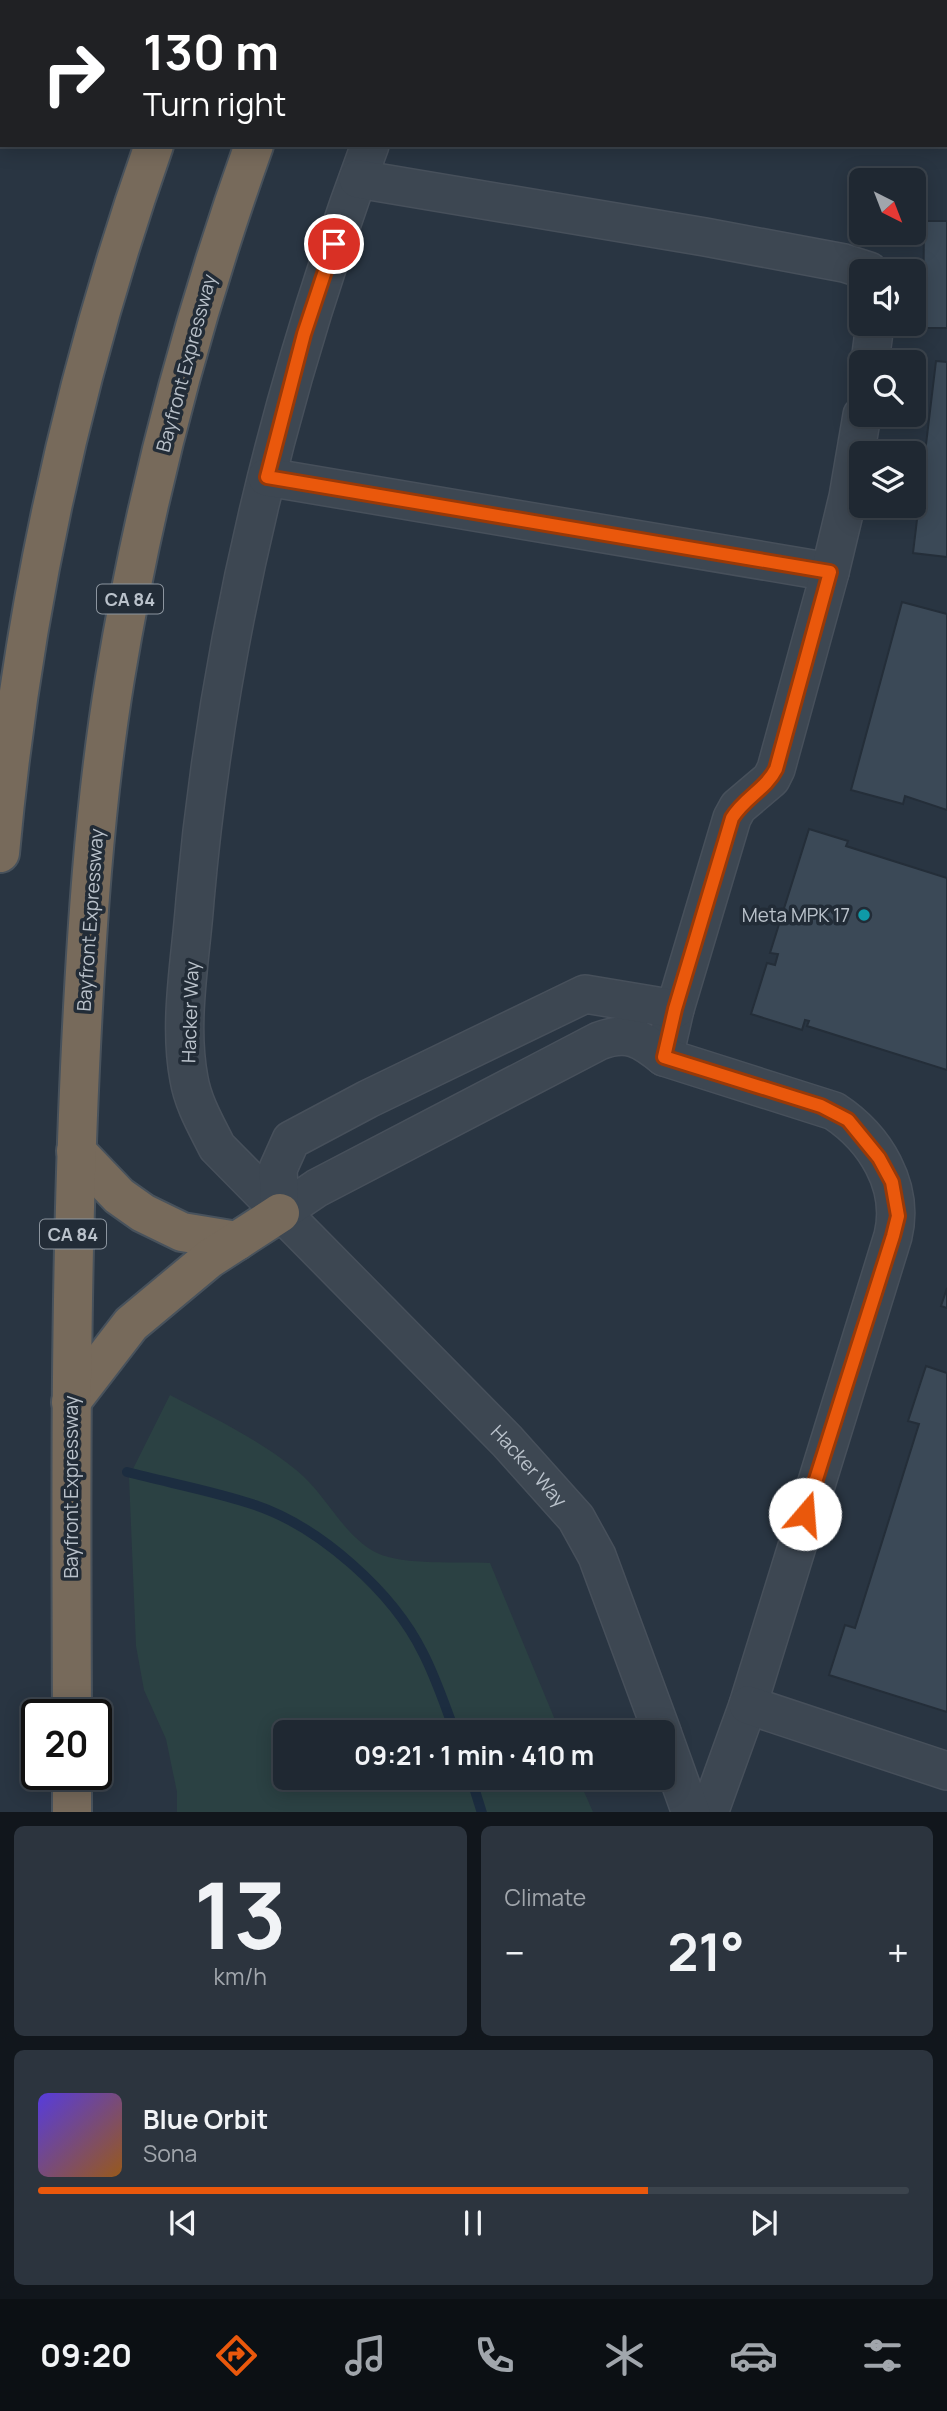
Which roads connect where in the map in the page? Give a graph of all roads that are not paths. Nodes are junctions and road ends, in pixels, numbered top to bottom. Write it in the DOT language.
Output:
graph roads {
  1 [pos="153,147"];
  2 [pos="253,147"];
  3 [pos="369,147"];
  4 [pos="358,179"];
  5 [pos="849,265"];
  6 [pos="860,427"];
  7 [pos="267,477"];
  8 [pos="830,572"];
  9 [pos="0,853"];
  10 [pos="675,1009"];
  11 [pos="664,1057"];
  12 [pos="76,1150"];
  13 [pos="280,1213"];
  14 [pos="237,1241"];
  15 [pos="71,1402"];
  16 [pos="72,1699"];
  17 [pos="748,1705"];
  18 [pos="658,1720"];
  19 [pos="675,1767"];
  20 [pos="947,1771"];
  21 [pos="72,1790"];
  22 [pos="72,1812"];
  23 [pos="691,1812"];
  24 [pos="709,1812"];
  1 -- 9 [label="highway"];
  2 -- 12 [label="highway, Bayfront Expressway / CA 84"];
  3 -- 4 [label="lane, Hacker Way"];
  4 -- 5 [label="lane"];
  4 -- 7 [label="lane, Hacker Way"];
  6 -- 8 [label="lane"];
  7 -- 8 [label="lane"];
  7 -- 13 [label="lane, Hacker Way"];
  8 -- 10 [label="lane"];
  10 -- 11 [label="lane"];
  10 -- 13 [label="lane"];
  11 -- 13 [label="lane"];
  11 -- 17 [label="lane"];
  12 -- 14 [label="highway"];
  12 -- 15 [label="highway, Bayfront Expressway / CA 84"];
  13 -- 14 [label="highway"];
  13 -- 18 [label="lane, Hacker Way"];
  14 -- 15 [label="highway"];
  15 -- 16 [label="highway, Bayfront Expressway / CA 84"];
  17 -- 20 [label="lane"];
  17 -- 24 [label="lane"];
  19 -- 23 [label="lane, Hacker Way"];
  21 -- 22 [label="highway"];
}
